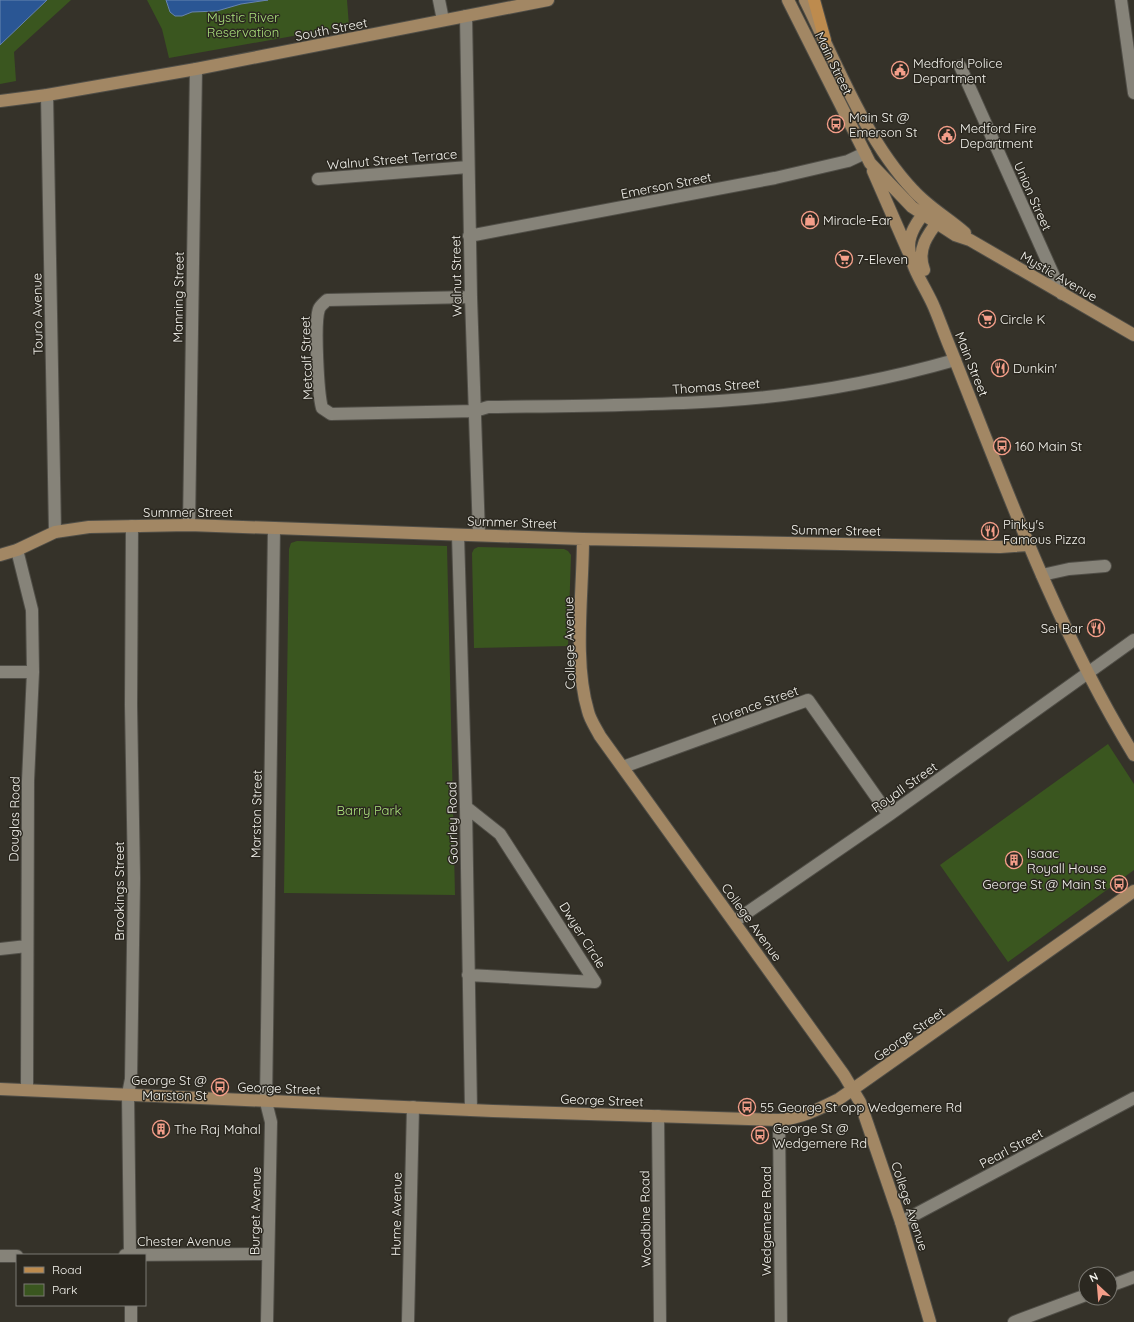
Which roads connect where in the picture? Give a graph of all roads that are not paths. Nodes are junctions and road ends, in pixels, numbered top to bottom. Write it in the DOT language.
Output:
graph roads {
  1 [pos="439,0"];
  2 [pos="548,0"];
  3 [pos="788,0"];
  4 [pos="805,0"];
  5 [pos="814,0"];
  6 [pos="1121,0"];
  7 [pos="466,16"];
  8 [pos="443,20"];
  9 [pos="825,40"];
  10 [pos="1131,44"];
  11 [pos="960,66"];
  12 [pos="196,69"];
  13 [pos="1134,93"];
  14 [pos="47,95"];
  15 [pos="0,101"];
  16 [pos="868,158"];
  17 [pos="468,167"];
  18 [pos="318,179"];
  19 [pos="927,210"];
  20 [pos="939,219"];
  21 [pos="469,236"];
  22 [pos="914,264"];
  23 [pos="1062,294"];
  24 [pos="470,297"];
  25 [pos="934,308"];
  26 [pos="1134,335"];
  27 [pos="955,360"];
  28 [pos="475,411"];
  29 [pos="189,525"];
  30 [pos="132,526"];
  31 [pos="274,528"];
  32 [pos="54,532"];
  33 [pos="458,535"];
  34 [pos="478,535"];
  35 [pos="583,539"];
  36 [pos="1028,545"];
  37 [pos="17,550"];
  38 [pos="0,555"];
  39 [pos="1105,566"];
  40 [pos="1042,575"];
  41 [pos="1134,640"];
  42 [pos="0,672"];
  43 [pos="33,672"];
  44 [pos="1088,674"];
  45 [pos="1134,755"];
  46 [pos="623,767"];
  47 [pos="466,807"];
  48 [pos="889,815"];
  49 [pos="1134,891"];
  50 [pos="735,921"];
  51 [pos="27,946"];
  52 [pos="0,949"];
  53 [pos="468,975"];
  54 [pos="0,1089"];
  55 [pos="27,1090"];
  56 [pos="853,1090"];
  57 [pos="128,1094"];
  58 [pos="1134,1098"];
  59 [pos="266,1102"];
  60 [pos="413,1107"];
  61 [pos="471,1110"];
  62 [pos="658,1116"];
  63 [pos="779,1120"];
  64 [pos="901,1222"];
  65 [pos="130,1254"];
  66 [pos="268,1254"];
  67 [pos="146,1255"];
  68 [pos="0,1256"];
  69 [pos="16,1256"];
  70 [pos="1134,1277"];
  71 [pos="1118,1283"];
  72 [pos="1078,1298"];
  73 [pos="131,1306"];
  74 [pos="131,1322"];
  75 [pos="267,1322"];
  76 [pos="408,1322"];
  77 [pos="660,1322"];
  78 [pos="781,1322"];
  79 [pos="930,1322"];
  80 [pos="1014,1322"];
  1 -- 8 [label="street"];
  2 -- 7 [label="street, South Street"];
  3 -- 16 [label="street, Main Street"];
  4 -- 9 [label="street, Main Street"];
  5 -- 9 [label="main road"];
  6 -- 10 [label="street"];
  7 -- 8 [label="street, South Street"];
  7 -- 17 [label="street, Walnut Street"];
  8 -- 12 [label="street, South Street"];
  9 -- 19 [label="street, Main Street"];
  10 -- 13 [label="street"];
  11 -- 23 [label="street, Union Street"];
  12 -- 14 [label="street, South Street"];
  12 -- 29 [label="street, Manning Street"];
  14 -- 15 [label="street, South Street"];
  14 -- 32 [label="street, Touro Avenue"];
  16 -- 19 [label="street, Main Street"];
  16 -- 21 [label="street, Emerson Street"];
  16 -- 22 [label="street"];
  17 -- 18 [label="street, Walnut Street Terrace"];
  17 -- 21 [label="street, Walnut Street"];
  19 -- 20 [label="street, Mystic Avenue"];
  19 -- 22 [label="street, Main Street"];
  20 -- 23 [label="street, Mystic Avenue"];
  20 -- 25 [label="street"];
  21 -- 24 [label="street, Walnut Street"];
  22 -- 25 [label="street, Main Street"];
  23 -- 26 [label="street, Mystic Avenue"];
  24 -- 28 [label="street, Walnut Street"];
  24 -- 28 [label="street, Metcalf Street"];
  25 -- 27 [label="street, Main Street"];
  27 -- 28 [label="street, Thomas Street"];
  27 -- 36 [label="street, Main Street"];
  28 -- 34 [label="street, Walnut Street"];
  29 -- 30 [label="street, Summer Street"];
  29 -- 31 [label="street, Summer Street"];
  30 -- 32 [label="street, Summer Street"];
  30 -- 57 [label="street, Brookings Street"];
  31 -- 33 [label="street, Summer Street"];
  31 -- 59 [label="street, Marston Street"];
  32 -- 37 [label="street, Summer Street"];
  33 -- 34 [label="street, Summer Street"];
  33 -- 47 [label="street, Gourley Road"];
  34 -- 35 [label="street, Summer Street"];
  35 -- 36 [label="street, Summer Street"];
  35 -- 46 [label="street, College Avenue"];
  36 -- 40 [label="street, Main Street"];
  37 -- 38 [label="street, Summer Street"];
  37 -- 43 [label="street, Douglas Road"];
  39 -- 40 [label="street"];
  40 -- 44 [label="street, Main Street"];
  41 -- 44 [label="street, Royall Street"];
  42 -- 43 [label="street"];
  43 -- 51 [label="street, Douglas Road"];
  44 -- 45 [label="street, Main Street"];
  44 -- 48 [label="street, Royall Street"];
  46 -- 48 [label="street, Florence Street"];
  46 -- 50 [label="street, College Avenue"];
  47 -- 53 [label="street, Gourley Road"];
  47 -- 53 [label="street, Dwyer Circle"];
  48 -- 50 [label="street, Royall Street"];
  49 -- 56 [label="street, George Street"];
  50 -- 56 [label="street, College Avenue"];
  51 -- 52 [label="street"];
  51 -- 55 [label="street, Douglas Road"];
  53 -- 61 [label="street, Gourley Road"];
  54 -- 55 [label="street, George Street"];
  55 -- 57 [label="street, George Street"];
  56 -- 63 [label="street, George Street"];
  56 -- 64 [label="street, College Avenue"];
  57 -- 59 [label="street, George Street"];
  57 -- 65 [label="street, Brookings Street"];
  58 -- 64 [label="street, Pearl Street"];
  59 -- 60 [label="street, George Street"];
  59 -- 66 [label="street, Burget Avenue"];
  60 -- 61 [label="street, George Street"];
  60 -- 76 [label="street, Hume Avenue"];
  61 -- 62 [label="street, George Street"];
  62 -- 63 [label="street, George Street"];
  62 -- 77 [label="street, Woodbine Road"];
  63 -- 78 [label="street, Wedgemere Road"];
  64 -- 79 [label="street, College Avenue"];
  66 -- 67 [label="street, Chester Avenue"];
  66 -- 75 [label="street, Burget Avenue"];
  68 -- 69 [label="street"];
  70 -- 71 [label="street"];
  72 -- 80 [label="street"];
  73 -- 74 [label="street"];
}
